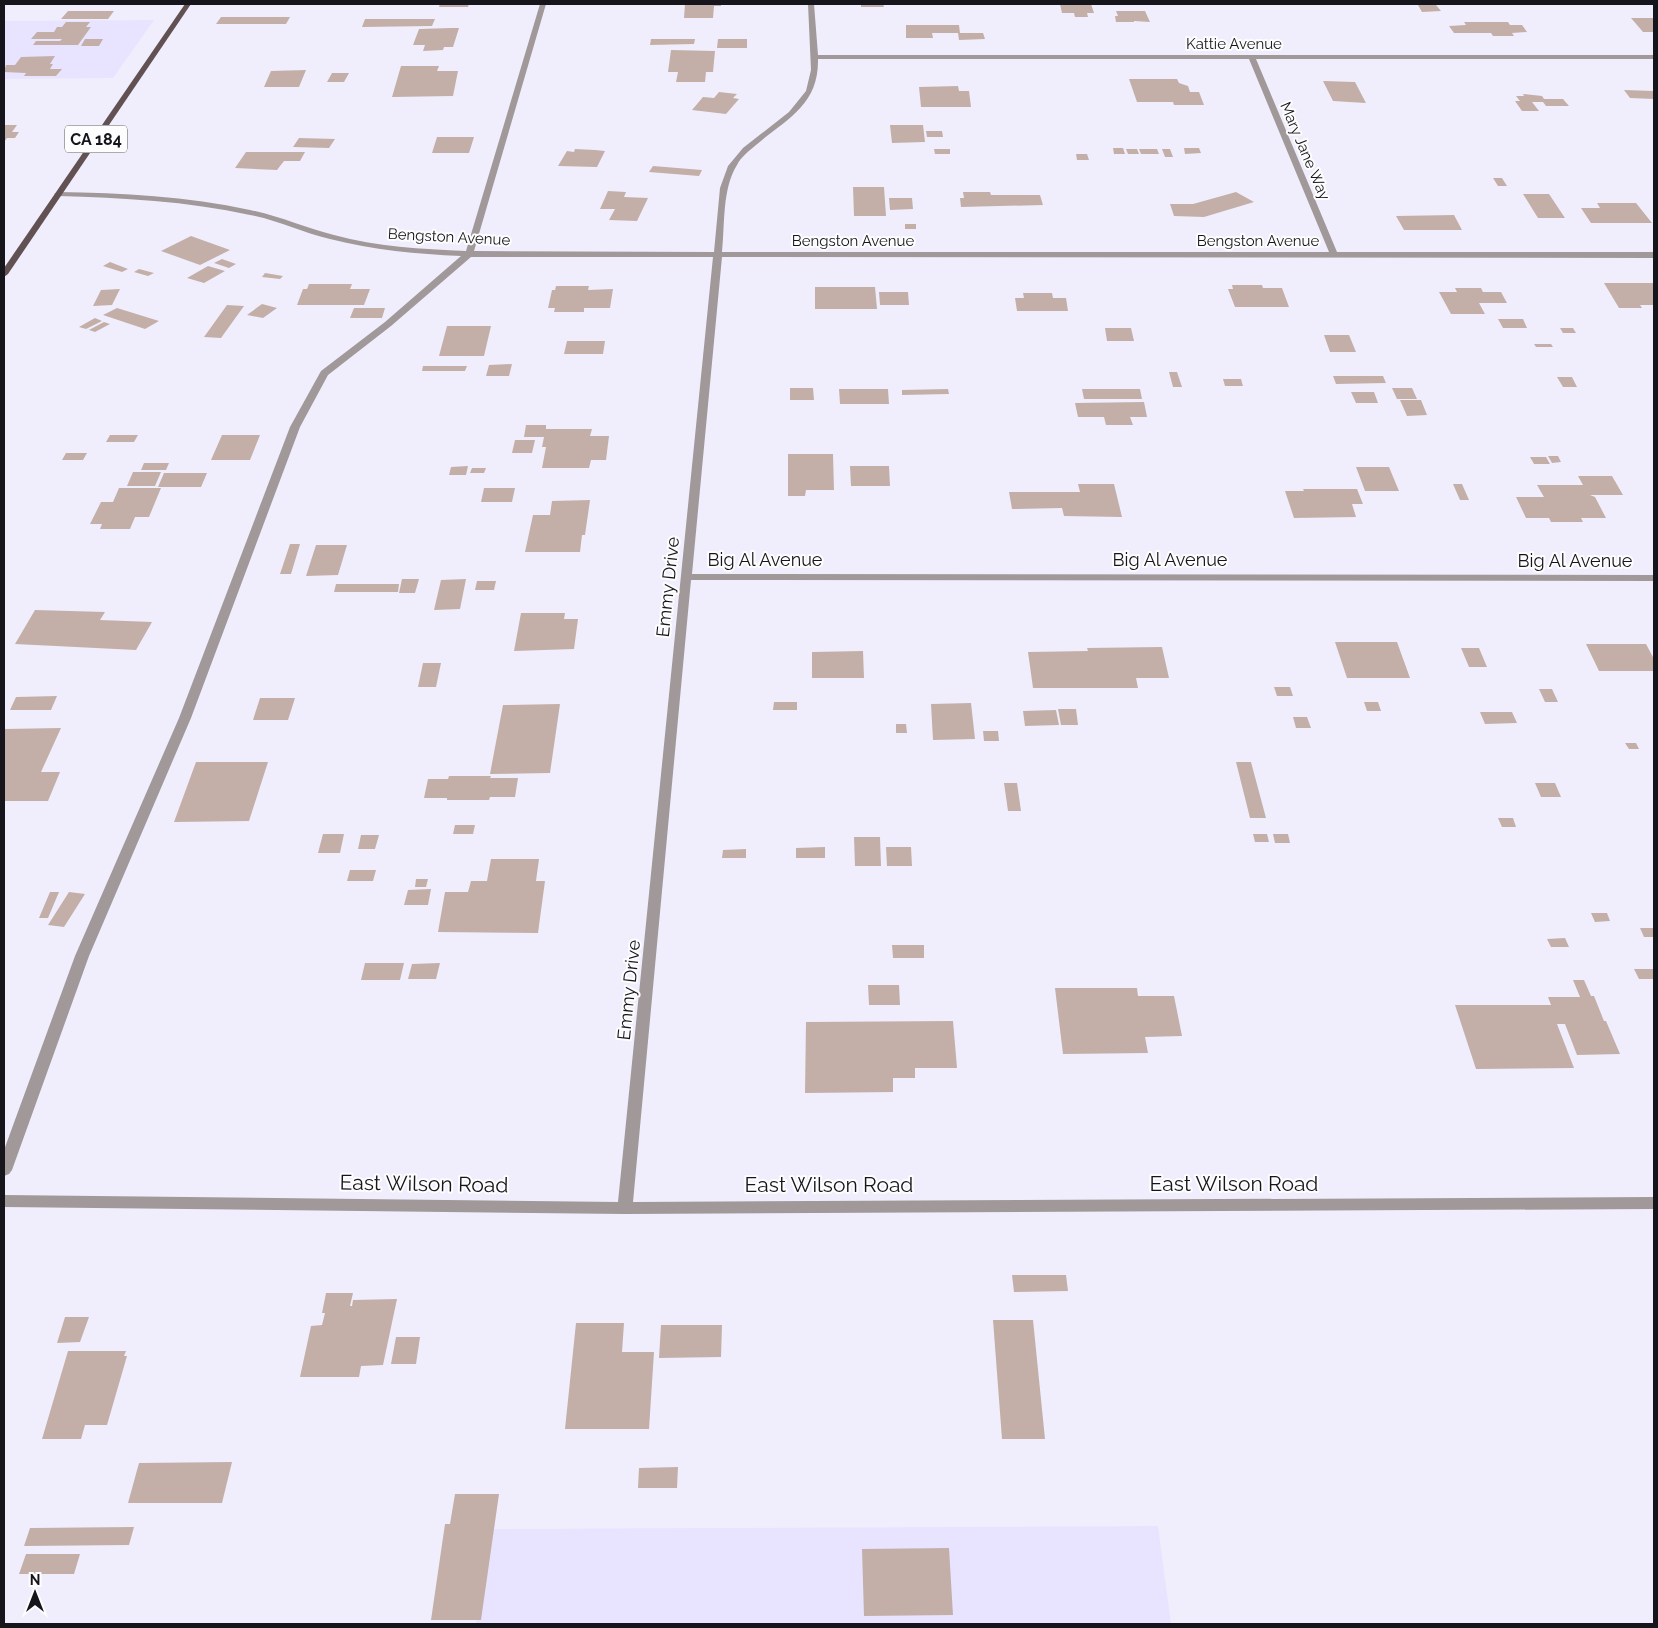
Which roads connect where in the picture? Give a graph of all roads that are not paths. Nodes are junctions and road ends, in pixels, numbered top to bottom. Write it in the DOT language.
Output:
graph roads {
  1 [pos="188,4"];
  2 [pos="543,4"];
  3 [pos="811,4"];
  4 [pos="814,57"];
  5 [pos="1252,57"];
  6 [pos="1654,57"];
  7 [pos="58,194"];
  8 [pos="469,254"];
  9 [pos="718,254"];
  10 [pos="1334,255"];
  11 [pos="1654,255"];
  12 [pos="4,274"];
  13 [pos="686,577"];
  14 [pos="1654,578"];
  15 [pos="4,1170"];
  16 [pos="4,1201"];
  17 [pos="1654,1203"];
  18 [pos="625,1208"];
  1 -- 7 [label="main road, CA 184"];
  2 -- 8 [label="street"];
  3 -- 4 [label="street, Emmy Drive"];
  4 -- 5 [label="street, Kattie Avenue"];
  4 -- 9 [label="street, Emmy Drive"];
  5 -- 6 [label="street, Kattie Avenue"];
  5 -- 10 [label="street, Mary Jane Way"];
  7 -- 8 [label="street, Bengston Avenue"];
  7 -- 12 [label="main road, CA 184"];
  8 -- 9 [label="street, Bengston Avenue"];
  8 -- 15 [label="street"];
  9 -- 10 [label="street, Bengston Avenue"];
  9 -- 13 [label="street, Emmy Drive"];
  10 -- 11 [label="street, Bengston Avenue"];
  13 -- 14 [label="street, Big Al Avenue"];
  13 -- 18 [label="street, Emmy Drive"];
  16 -- 18 [label="street, East Wilson Road"];
  17 -- 18 [label="street, East Wilson Road"];
}
